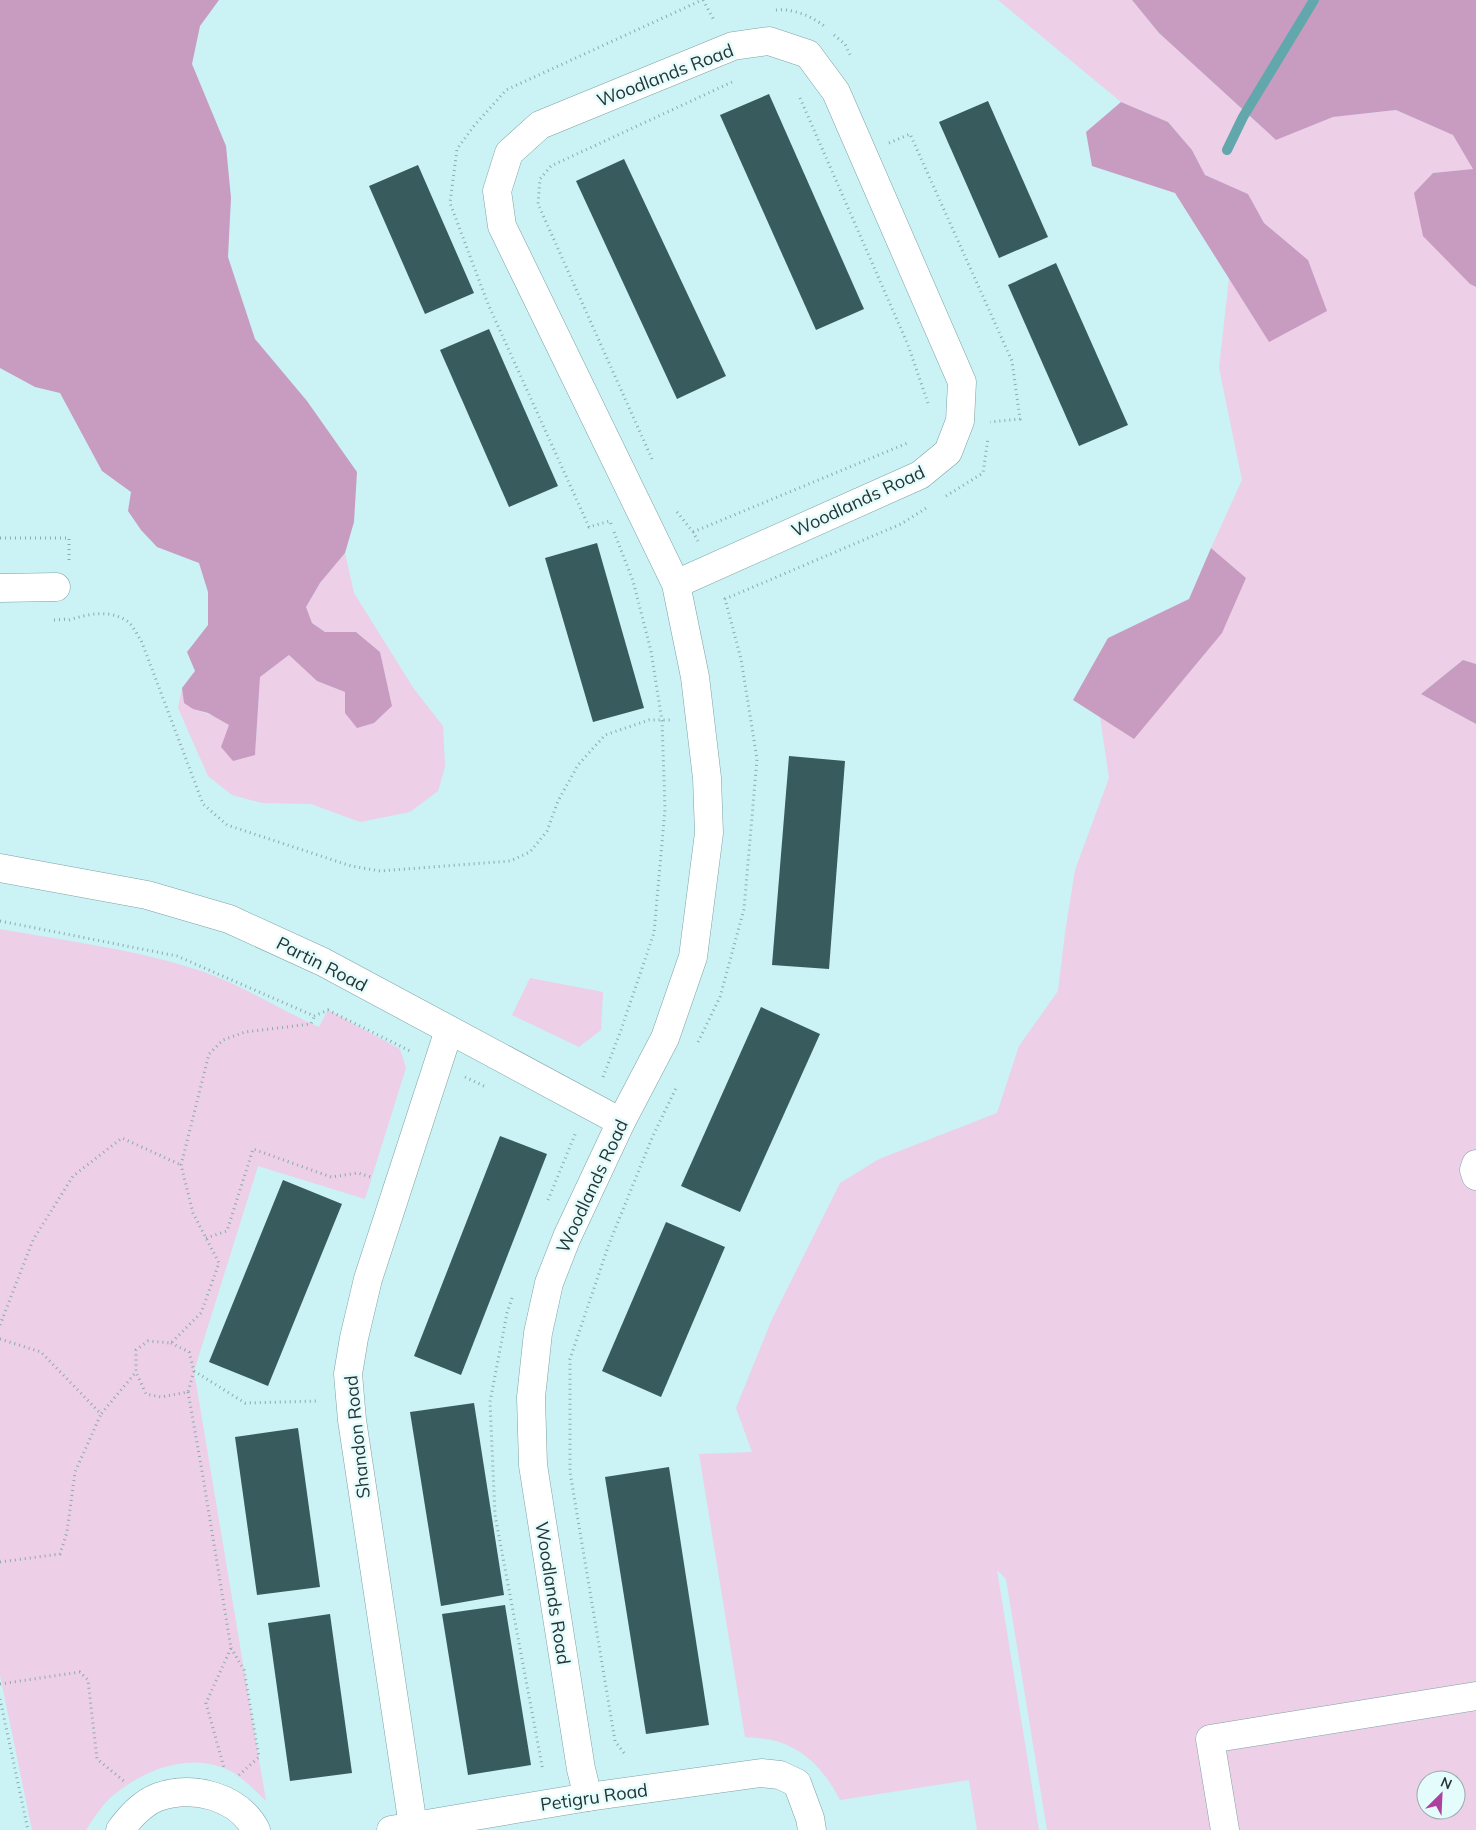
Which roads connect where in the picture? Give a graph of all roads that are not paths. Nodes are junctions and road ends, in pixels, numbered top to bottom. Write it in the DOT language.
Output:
graph roads {
  1 [pos="676,584"];
  2 [pos="56,587"];
  3 [pos="0,588"];
  4 [pos="0,868"];
  5 [pos="449,1030"];
  6 [pos="621,1122"];
  7 [pos="1476,1164"];
  8 [pos="1476,1176"];
  9 [pos="1476,1696"];
  10 [pos="588,1797"];
  11 [pos="402,1828"];
  12 [pos="120,1830"];
  13 [pos="256,1830"];
  14 [pos="812,1830"];
  15 [pos="1225,1830"];
  1 -- 1 [label="street, Woodlands Road"];
  1 -- 6 [label="street, Woodlands Road"];
  2 -- 3 [label="street"];
  4 -- 5 [label="street, Partin Road"];
  5 -- 6 [label="street, Partin Road"];
  5 -- 11 [label="street, Shandon Road"];
  6 -- 10 [label="street, Woodlands Road"];
  7 -- 8 [label="street"];
  9 -- 15 [label="street"];
  10 -- 11 [label="street, Petigru Road"];
  10 -- 14 [label="street, Petigru Road"];
  12 -- 13 [label="street"];
}
